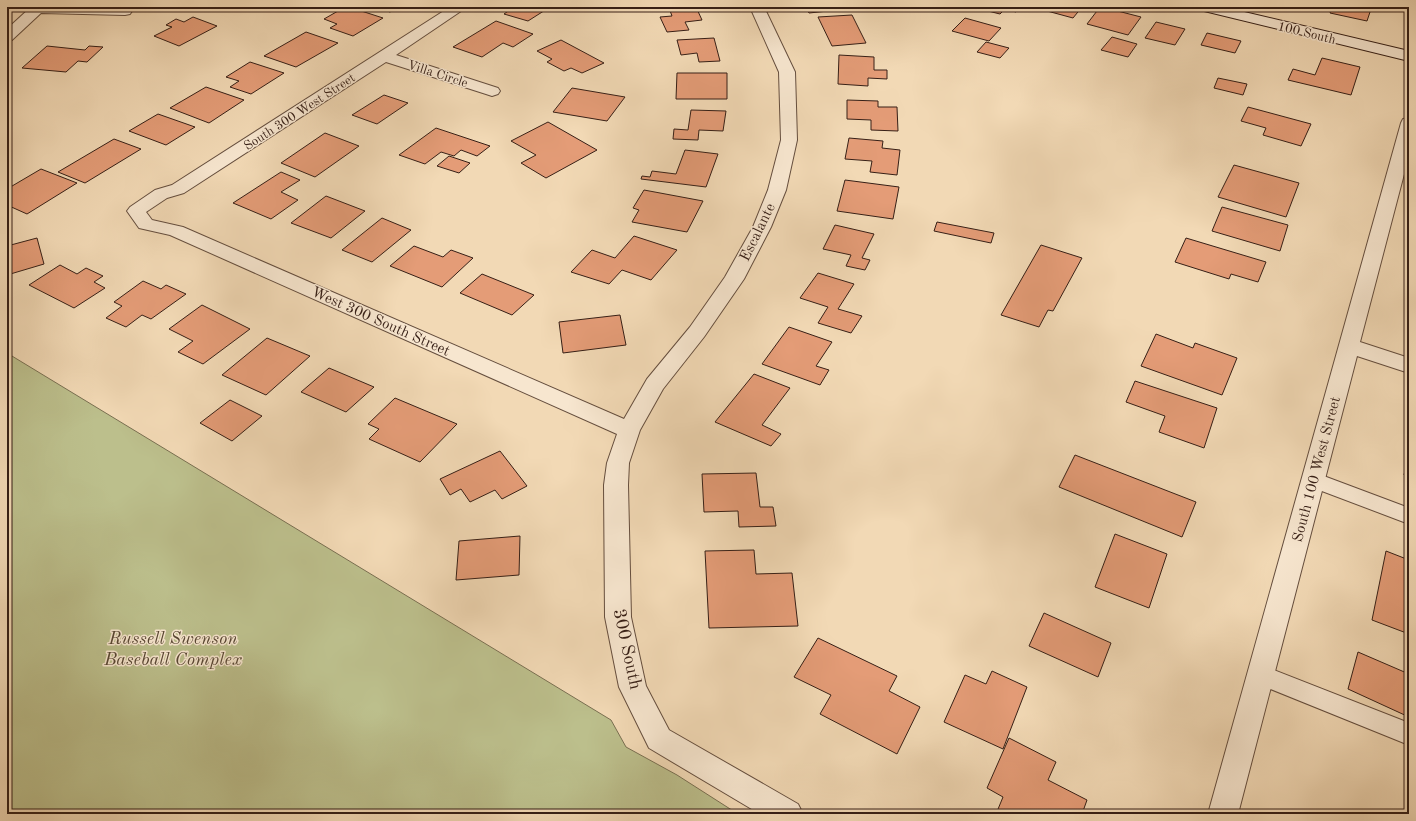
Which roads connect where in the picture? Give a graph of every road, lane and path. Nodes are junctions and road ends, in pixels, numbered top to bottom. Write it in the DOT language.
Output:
graph roads {
  1 [pos="460,7"];
  2 [pos="757,7"];
  3 [pos="1205,7"];
  4 [pos="39,8"];
  5 [pos="125,11"];
  6 [pos="7,37"];
  7 [pos="384,56"];
  8 [pos="1409,56"];
  9 [pos="492,91"];
  10 [pos="1409,123"];
  11 [pos="136,211"];
  12 [pos="1349,346"];
  13 [pos="1409,366"];
  14 [pos="629,430"];
  15 [pos="1313,480"];
  16 [pos="1409,516"];
  17 [pos="1261,675"];
  18 [pos="1409,734"];
  19 [pos="788,814"];
  20 [pos="1223,814"];
  1 -- 7 [label="street, South 300 West Street"];
  2 -- 14 [label="street, Escalante"];
  3 -- 8 [label="street, 100 South"];
  4 -- 5 [label="street"];
  4 -- 6 [label="street"];
  7 -- 9 [label="street, Villa Circle"];
  7 -- 11 [label="street, South 300 West Street"];
  10 -- 12 [label="street, South 100 West Street"];
  11 -- 14 [label="street, West 300 South Street"];
  12 -- 13 [label="street"];
  12 -- 15 [label="street, South 100 West Street"];
  14 -- 19 [label="street, 300 South"];
  15 -- 16 [label="lane"];
  15 -- 17 [label="street, South 100 West Street"];
  17 -- 18 [label="lane"];
  17 -- 20 [label="street, South 100 West Street"];
}
